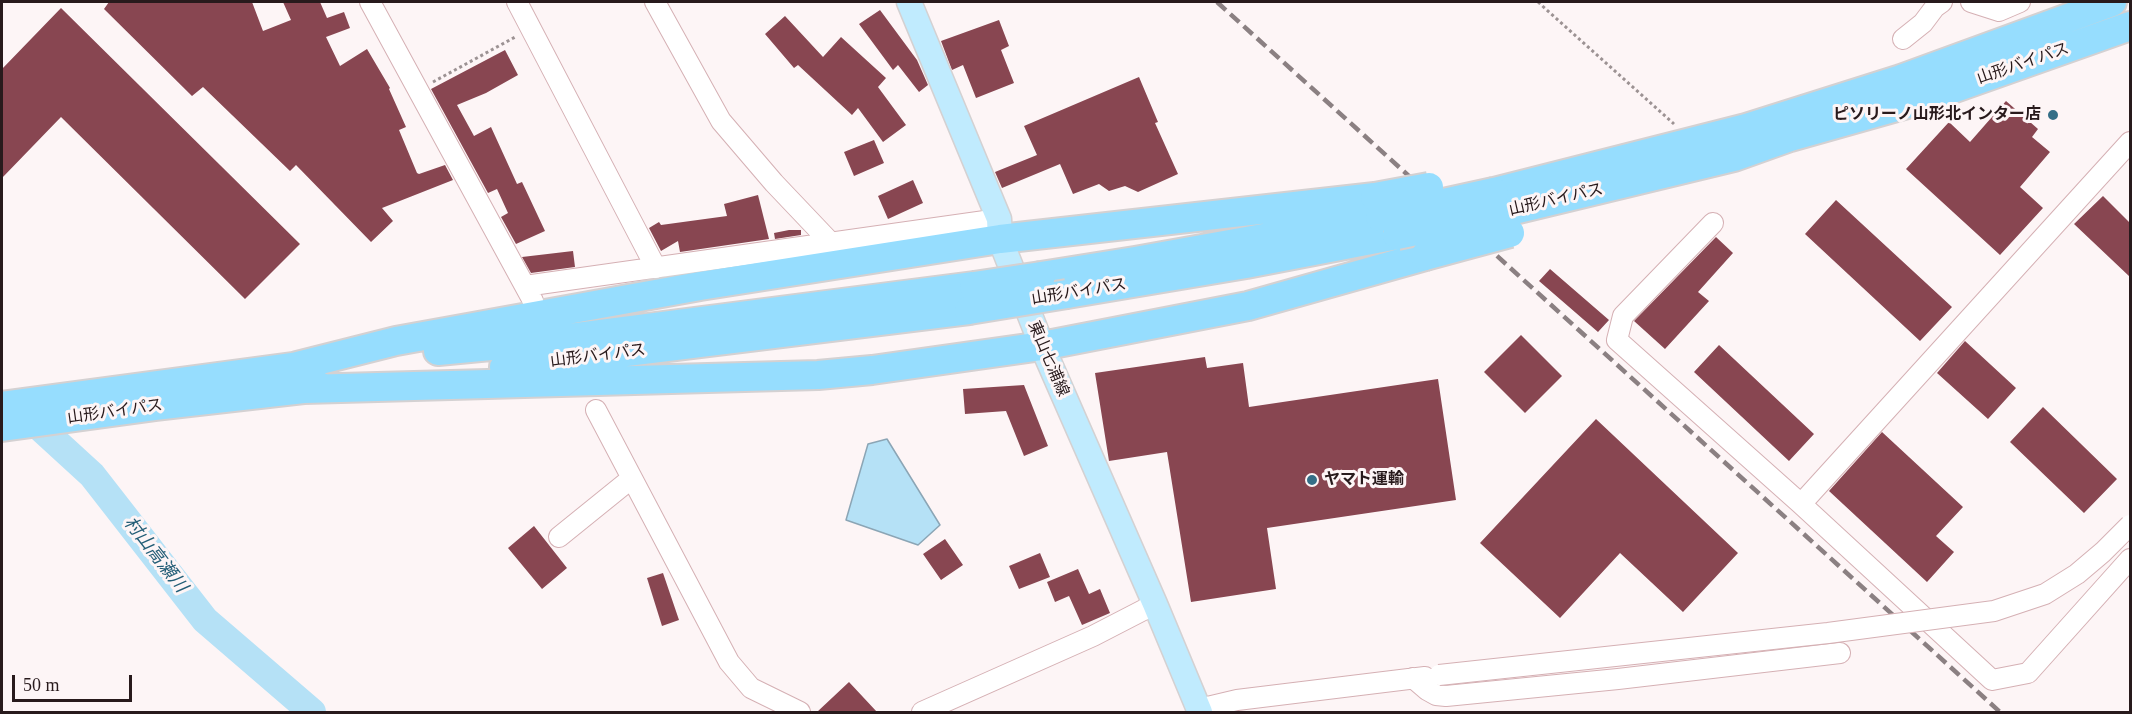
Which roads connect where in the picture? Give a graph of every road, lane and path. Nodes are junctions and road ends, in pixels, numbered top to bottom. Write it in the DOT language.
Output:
graph roads {
  1 [pos="370,2"];
  2 [pos="517,2"];
  3 [pos="655,2"];
  4 [pos="909,2"];
  5 [pos="1538,2"];
  6 [pos="1942,2"];
  7 [pos="1971,2"];
  8 [pos="2020,2"];
  9 [pos="2077,2"];
  10 [pos="2112,2"];
  11 [pos="2130,26"];
  12 [pos="531,29"];
  13 [pos="1903,39"];
  14 [pos="1901,79"];
  15 [pos="418,90"];
  16 [pos="1746,128"];
  17 [pos="1682,132"];
  18 [pos="2130,142"];
  19 [pos="1497,204"];
  20 [pos="1384,216"];
  21 [pos="1713,223"];
  22 [pos="999,229"];
  23 [pos="831,243"];
  24 [pos="656,268"];
  25 [pos="972,298"];
  26 [pos="1042,346"];
  27 [pos="300,377"];
  28 [pos="158,395"];
  29 [pos="2,406"];
  30 [pos="596,410"];
  31 [pos="2,427"];
  32 [pos="632,478"];
  33 [pos="1801,504"];
  34 [pos="2130,525"];
  35 [pos="559,537"];
  36 [pos="2130,559"];
  37 [pos="1155,604"];
  38 [pos="1840,653"];
  39 [pos="1413,678"];
  40 [pos="1200,711"];
  41 [pos="800,712"];
  42 [pos="922,712"];
  1 -- 15 [label="street"];
  2 -- 12 [label="street"];
  3 -- 23 [label="street"];
  4 -- 22 [label="main road, 東山七浦線"];
  5 -- 17 [label="path"];
  6 -- 13 [label="street"];
  7 -- 8 [label="street"];
  9 -- 14 [label="highway"];
  10 -- 14 [label="highway, 山形バイパス"];
  11 -- 19 [label="highway, 山形バイパス"];
  12 -- 15 [label="path"];
  12 -- 24 [label="street"];
  14 -- 16 [label="highway, 山形バイパス"];
  15 -- 24 [label="street"];
  16 -- 17 [label="highway"];
  16 -- 19 [label="highway, 山形バイパス"];
  17 -- 19 [label="highway"];
  18 -- 33 [label="street"];
  19 -- 20 [label="highway, 山形バイパス, bridge"];
  19 -- 20 [label="highway, bridge"];
  19 -- 26 [label="highway, bridge"];
  20 -- 22 [label="highway"];
  20 -- 25 [label="highway, 山形バイパス, bridge"];
  20 -- 25 [label="highway, 山形バイパス, bridge"];
  21 -- 33 [label="street"];
  22 -- 23 [label="street"];
  22 -- 26 [label="main road, 東山七浦線"];
  22 -- 27 [label="highway"];
  23 -- 24 [label="street"];
  25 -- 27 [label="highway, 山形バイパス"];
  26 -- 27 [label="highway"];
  26 -- 37 [label="main road, 東山七浦線"];
  27 -- 28 [label="highway, 山形バイパス"];
  28 -- 29 [label="highway, 山形バイパス"];
  28 -- 31 [label="highway, 山形バイパス"];
  30 -- 32 [label="street"];
  32 -- 35 [label="street"];
  32 -- 41 [label="street"];
  33 -- 36 [label="street"];
  34 -- 39 [label="street, bridge"];
  37 -- 40 [label="main road, 東山七浦線"];
  37 -- 42 [label="street"];
  38 -- 39 [label="street"];
  39 -- 40 [label="street"];
}
